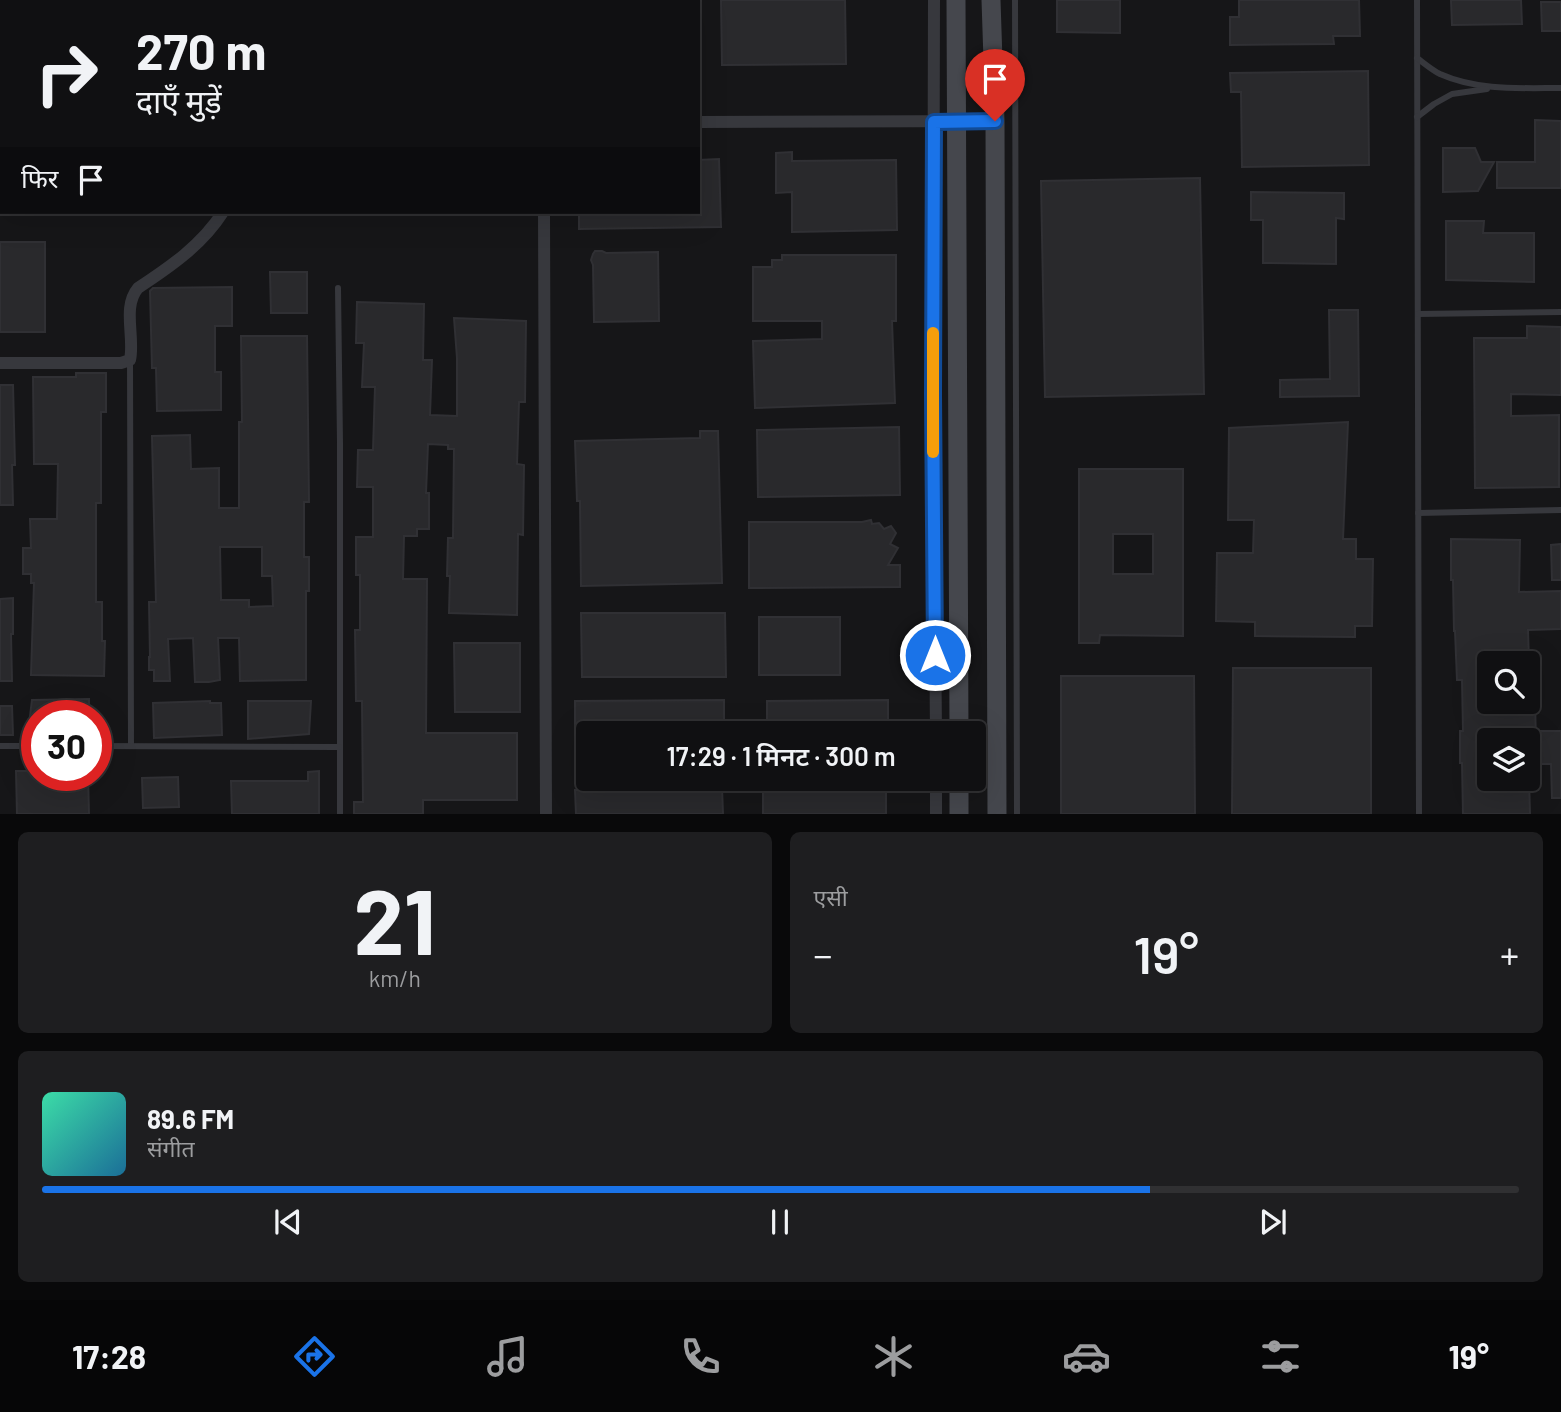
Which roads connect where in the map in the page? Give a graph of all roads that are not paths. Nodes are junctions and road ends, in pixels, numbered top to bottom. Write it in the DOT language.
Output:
graph roads {
  1 [pos="934,0"];
  2 [pos="956,0"];
  3 [pos="991,0"];
  4 [pos="1015,0"];
  5 [pos="1417,0"];
  6 [pos="1417,58"];
  7 [pos="1496,87"];
  8 [pos="1561,88"];
  9 [pos="1417,117"];
  10 [pos="995,121"];
  11 [pos="700,122"];
  12 [pos="934,122"];
  13 [pos="956,123"];
  14 [pos="221,214"];
  15 [pos="544,214"];
  16 [pos="338,288"];
  17 [pos="1561,312"];
  18 [pos="1418,314"];
  19 [pos="130,360"];
  20 [pos="0,363"];
  21 [pos="1561,510"];
  22 [pos="1418,513"];
  23 [pos="936,721"];
  24 [pos="959,721"];
  25 [pos="0,746"];
  26 [pos="21,746"];
  27 [pos="112,746"];
  28 [pos="131,746"];
  29 [pos="339,747"];
  30 [pos="936,791"];
  31 [pos="959,791"];
  32 [pos="340,814"];
  33 [pos="546,814"];
  34 [pos="936,814"];
  35 [pos="959,814"];
  36 [pos="997,814"];
  37 [pos="1017,814"];
  38 [pos="1419,814"];
  1 -- 12 [label="street"];
  2 -- 13 [label="main road"];
  3 -- 10 [label="main road"];
  4 -- 37 [label="lane"];
  5 -- 6 [label="lane"];
  6 -- 7 [label="lane"];
  6 -- 9 [label="lane"];
  7 -- 8 [label="lane"];
  7 -- 9 [label="lane"];
  9 -- 18 [label="lane"];
  10 -- 13 [label="street"];
  10 -- 36 [label="main road"];
  11 -- 12 [label="street"];
  12 -- 13 [label="street"];
  12 -- 23 [label="street"];
  13 -- 24 [label="main road"];
  14 -- 19 [label="street"];
  15 -- 33 [label="street"];
  16 -- 29 [label="lane"];
  17 -- 18 [label="lane"];
  18 -- 22 [label="lane"];
  19 -- 20 [label="street"];
  19 -- 28 [label="lane"];
  21 -- 22 [label="lane"];
  22 -- 38 [label="lane"];
  25 -- 26 [label="lane"];
  27 -- 28 [label="lane"];
  28 -- 29 [label="lane"];
  29 -- 32 [label="lane"];
  30 -- 34 [label="street"];
  31 -- 35 [label="main road"];
}
